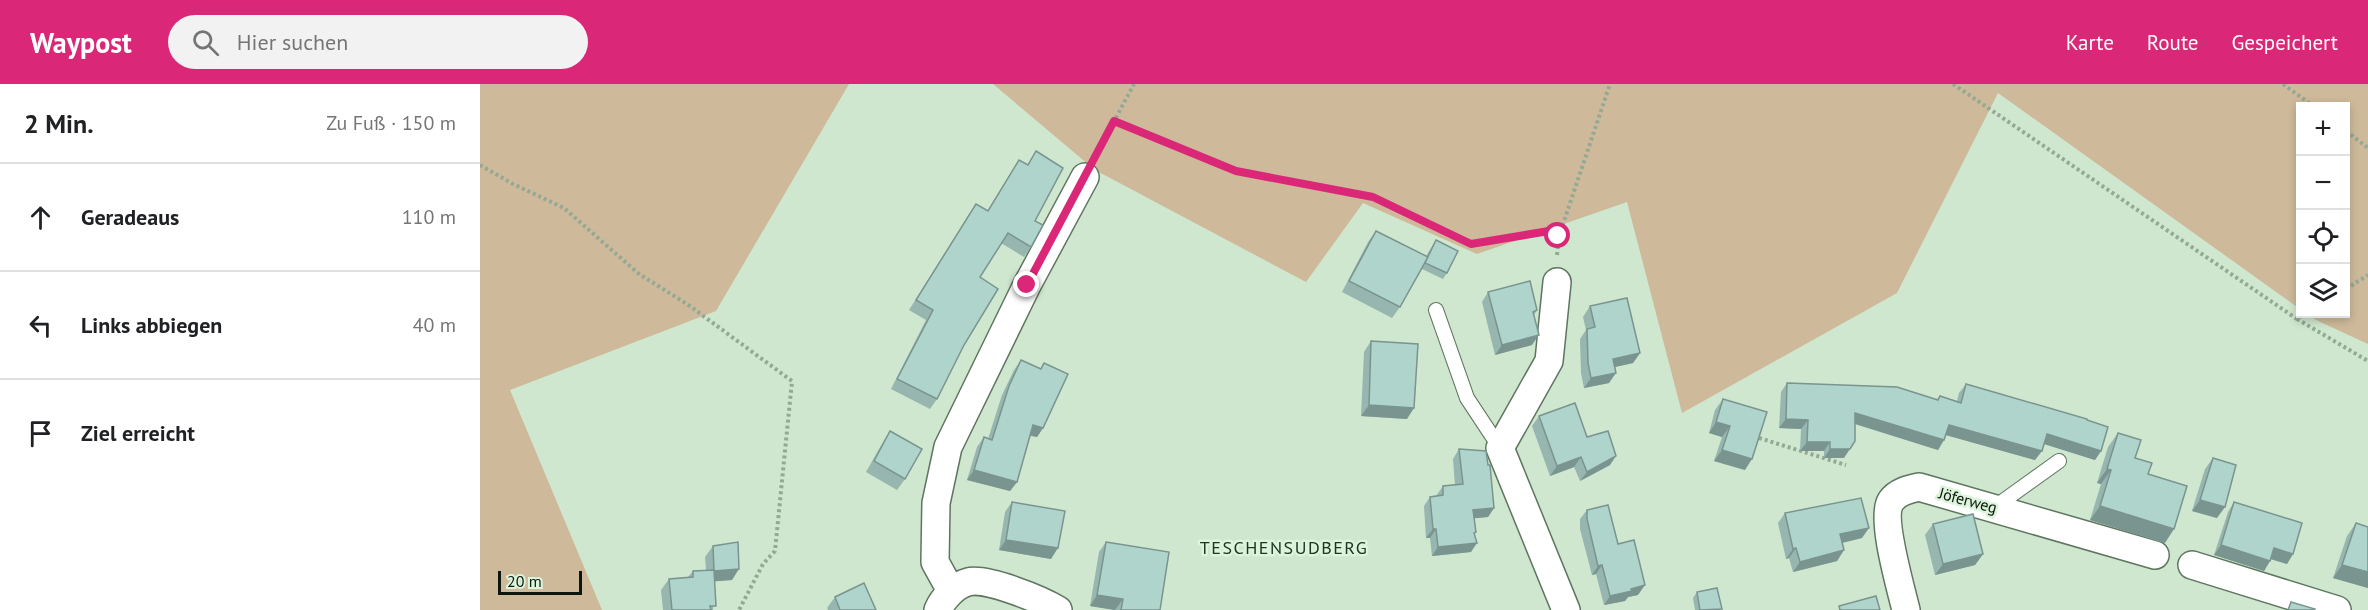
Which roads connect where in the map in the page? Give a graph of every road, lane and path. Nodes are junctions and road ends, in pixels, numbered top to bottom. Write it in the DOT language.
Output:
graph roads {
  1 [pos="1134,84"];
  2 [pos="1610,84"];
  3 [pos="1953,84"];
  4 [pos="2283,84"];
  5 [pos="2308,102"];
  6 [pos="1114,121"];
  7 [pos="2350,134"];
  8 [pos="2368,148"];
  9 [pos="480,165"];
  10 [pos="1084,177"];
  11 [pos="1561,229"];
  12 [pos="2368,275"];
  13 [pos="1557,282"];
  14 [pos="2350,286"];
  15 [pos="1436,310"];
  16 [pos="2297,319"];
  17 [pos="2368,361"];
  18 [pos="1759,438"];
  19 [pos="1500,448"];
  20 [pos="2059,461"];
  21 [pos="1846,465"];
  22 [pos="1995,507"];
  23 [pos="2155,555"];
  24 [pos="2192,565"];
  25 [pos="945,601"];
  26 [pos="739,610"];
  27 [pos="1058,610"];
  28 [pos="1566,610"];
  29 [pos="1906,610"];
  30 [pos="2337,610"];
  1 -- 6 [label="path"];
  2 -- 11 [label="path"];
  3 -- 16 [label="path"];
  4 -- 5 [label="path"];
  6 -- 10 [label="path"];
  6 -- 11 [label="path"];
  7 -- 8 [label="path"];
  9 -- 26 [label="path"];
  10 -- 25 [label="street"];
  11 -- 13 [label="path"];
  12 -- 14 [label="path"];
  13 -- 19 [label="street"];
  15 -- 19 [label="lane"];
  16 -- 17 [label="path"];
  18 -- 21 [label="path"];
  19 -- 28 [label="street"];
  20 -- 22 [label="lane"];
  22 -- 23 [label="street, Jöferweg"];
  22 -- 29 [label="street, Jöferweg"];
  24 -- 30 [label="street"];
  25 -- 27 [label="street"];
}
